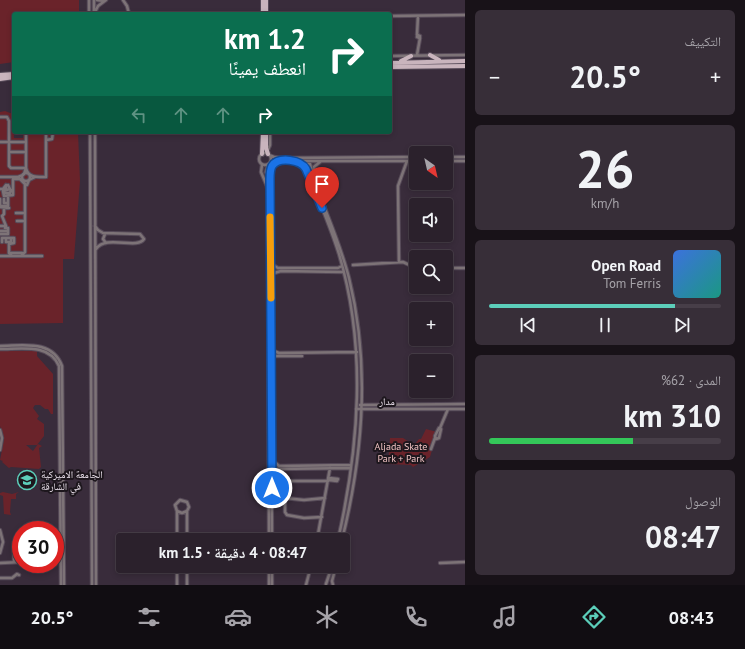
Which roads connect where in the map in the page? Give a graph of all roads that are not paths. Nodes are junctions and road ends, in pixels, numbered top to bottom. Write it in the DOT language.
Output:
graph roads {
  1 [pos="89,0"];
  2 [pos="95,0"];
  3 [pos="105,0"];
  4 [pos="123,0"];
  5 [pos="262,0"];
  6 [pos="266,0"];
  7 [pos="89,12"];
  8 [pos="94,12"];
  9 [pos="95,12"];
  10 [pos="128,12"];
  11 [pos="262,12"];
  12 [pos="266,12"];
  13 [pos="465,15"];
  14 [pos="392,16"];
  15 [pos="418,16"];
  16 [pos="419,51"];
  17 [pos="416,55"];
  18 [pos="421,55"];
  19 [pos="430,55"];
  20 [pos="465,55"];
  21 [pos="392,56"];
  22 [pos="411,56"];
  23 [pos="465,61"];
  24 [pos="445,62"];
  25 [pos="392,63"];
  26 [pos="397,63"];
  27 [pos="465,66"];
  28 [pos="392,67"];
  29 [pos="12,74"];
  30 [pos="0,75"];
  31 [pos="12,77"];
  32 [pos="0,79"];
  33 [pos="0,117"];
  34 [pos="26,134"];
  35 [pos="46,134"];
  36 [pos="52,134"];
  37 [pos="90,134"];
  38 [pos="95,134"];
  39 [pos="263,134"];
  40 [pos="266,134"];
  41 [pos="270,134"];
  42 [pos="46,140"];
  43 [pos="0,142"];
  44 [pos="9,142"];
  45 [pos="26,142"];
  46 [pos="9,152"];
  47 [pos="26,152"];
  48 [pos="262,154"];
  49 [pos="268,154"];
  50 [pos="409,157"];
  51 [pos="453,157"];
  52 [pos="465,157"];
  53 [pos="338,160"];
  54 [pos="279,161"];
  55 [pos="297,161"];
  56 [pos="321,161"];
  57 [pos="407,161"];
  58 [pos="453,161"];
  59 [pos="465,161"];
  60 [pos="401,162"];
  61 [pos="269,164"];
  62 [pos="262,165"];
  63 [pos="306,167"];
  64 [pos="26,168"];
  65 [pos="404,172"];
  66 [pos="313,173"];
  67 [pos="28,174"];
  68 [pos="23,175"];
  69 [pos="12,177"];
  70 [pos="18,177"];
  71 [pos="35,177"];
  72 [pos="0,178"];
  73 [pos="270,179"];
  74 [pos="23,180"];
  75 [pos="29,180"];
  76 [pos="7,185"];
  77 [pos="26,187"];
  78 [pos="2,189"];
  79 [pos="4,193"];
  80 [pos="313,195"];
  81 [pos="318,198"];
  82 [pos="0,199"];
  83 [pos="8,199"];
  84 [pos="0,203"];
  85 [pos="4,203"];
  86 [pos="0,207"];
  87 [pos="322,208"];
  88 [pos="16,213"];
  89 [pos="25,213"];
  90 [pos="320,214"];
  91 [pos="18,221"];
  92 [pos="25,221"];
  93 [pos="95,224"];
  94 [pos="10,226"];
  95 [pos="2,230"];
  96 [pos="106,233"];
  97 [pos="328,236"];
  98 [pos="8,240"];
  99 [pos="334,240"];
  100 [pos="2,242"];
  101 [pos="106,242"];
  102 [pos="95,251"];
  103 [pos="0,256"];
  104 [pos="8,256"];
  105 [pos="26,256"];
  106 [pos="42,256"];
  107 [pos="399,262"];
  108 [pos="271,263"];
  109 [pos="353,265"];
  110 [pos="409,265"];
  111 [pos="276,268"];
  112 [pos="340,268"];
  113 [pos="453,268"];
  114 [pos="465,268"];
  115 [pos="343,272"];
  116 [pos="275,273"];
  117 [pos="270,278"];
  118 [pos="0,346"];
  119 [pos="271,346"];
  120 [pos="0,349"];
  121 [pos="275,352"];
  122 [pos="357,352"];
  123 [pos="272,356"];
  124 [pos="277,356"];
  125 [pos="302,356"];
  126 [pos="271,363"];
  127 [pos="465,404"];
  128 [pos="357,407"];
  129 [pos="360,407"];
  130 [pos="446,409"];
  131 [pos="465,409"];
  132 [pos="0,430"];
  133 [pos="432,449"];
  134 [pos="0,450"];
  135 [pos="272,459"];
  136 [pos="60,463"];
  137 [pos="351,465"];
  138 [pos="277,467"];
  139 [pos="330,468"];
  140 [pos="351,468"];
  141 [pos="63,469"];
  142 [pos="272,473"];
  143 [pos="329,479"];
  144 [pos="285,498"];
  145 [pos="325,498"];
  146 [pos="177,511"];
  147 [pos="187,511"];
  148 [pos="322,517"];
  149 [pos="0,530"];
  150 [pos="177,533"];
  151 [pos="187,533"];
  152 [pos="270,533"];
  153 [pos="270,533"];
  154 [pos="319,533"];
  155 [pos="339,533"];
  156 [pos="343,533"];
  157 [pos="0,553"];
  158 [pos="0,562"];
  159 [pos="12,562"];
  160 [pos="465,562"];
  161 [pos="440,563"];
  162 [pos="177,573"];
  163 [pos="187,573"];
  164 [pos="271,573"];
  165 [pos="309,573"];
  166 [pos="329,573"];
  167 [pos="334,573"];
  168 [pos="19,575"];
  169 [pos="0,578"];
  170 [pos="271,584"];
  171 [pos="307,584"];
  172 [pos="325,584"];
  173 [pos="61,585"];
  174 [pos="64,585"];
  175 [pos="92,585"];
  176 [pos="96,585"];
  177 [pos="178,585"];
  178 [pos="187,585"];
  179 [pos="275,585"];
  180 [pos="332,585"];
  1 -- 7 [label="street"];
  2 -- 3 [label="street"];
  2 -- 8 [label="street"];
  3 -- 9 [label="street"];
  4 -- 10 [label="street"];
  5 -- 11 [label="main road"];
  6 -- 12 [label="main road"];
  13 -- 15 [label="street"];
  14 -- 15 [label="street"];
  15 -- 16 [label="street"];
  16 -- 17 [label="street"];
  16 -- 18 [label="street"];
  17 -- 18 [label="street"];
  17 -- 22 [label="street"];
  18 -- 19 [label="street"];
  19 -- 20 [label="street"];
  19 -- 24 [label="main road"];
  21 -- 22 [label="street"];
  22 -- 26 [label="main road"];
  23 -- 24 [label="main road"];
  24 -- 26 [label="main road"];
  25 -- 26 [label="main road"];
  27 -- 28 [label="main road"];
  29 -- 30 [label="main road"];
  31 -- 32 [label="main road"];
  33 -- 44 [label="street"];
  34 -- 45 [label="street"];
  35 -- 42 [label="street"];
  36 -- 42 [label="street"];
  37 -- 175 [label="street"];
  38 -- 93 [label="street"];
  39 -- 48 [label="main road"];
  40 -- 49 [label="main road"];
  41 -- 49 [label="street"];
  42 -- 71 [label="street"];
  43 -- 44 [label="street"];
  44 -- 45 [label="street"];
  44 -- 46 [label="street"];
  45 -- 47 [label="street"];
  46 -- 47 [label="street"];
  46 -- 64 [label="street"];
  47 -- 64 [label="street"];
  48 -- 49 [label="street"];
  48 -- 62 [label="street"];
  49 -- 53 [label="street"];
  49 -- 61 [label="street"];
  50 -- 53 [label="street"];
  51 -- 52 [label="street"];
  53 -- 56 [label="street"];
  53 -- 60 [label="street"];
  54 -- 55 [label="street"];
  54 -- 61 [label="street"];
  54 -- 73 [label="street"];
  55 -- 56 [label="street"];
  55 -- 63 [label="street"];
  56 -- 66 [label="street"];
  57 -- 60 [label="street"];
  57 -- 65 [label="street"];
  58 -- 59 [label="street"];
  60 -- 65 [label="street"];
  61 -- 62 [label="street"];
  61 -- 73 [label="street"];
  62 -- 152 [label="street"];
  63 -- 66 [label="street"];
  63 -- 81 [label="street"];
  64 -- 67 [label="street"];
  64 -- 68 [label="street"];
  65 -- 107 [label="street"];
  66 -- 129 [label="street"];
  67 -- 68 [label="street"];
  67 -- 71 [label="street"];
  67 -- 75 [label="street"];
  68 -- 70 [label="street"];
  68 -- 74 [label="street"];
  69 -- 70 [label="street"];
  69 -- 72 [label="street"];
  69 -- 79 [label="street"];
  70 -- 74 [label="street"];
  71 -- 75 [label="street"];
  72 -- 76 [label="street"];
  73 -- 108 [label="street"];
  74 -- 75 [label="street"];
  74 -- 77 [label="street"];
  75 -- 77 [label="street"];
  76 -- 78 [label="street"];
  76 -- 83 [label="street"];
  77 -- 105 [label="street"];
  80 -- 81 [label="street"];
  81 -- 87 [label="street"];
  82 -- 84 [label="street"];
  82 -- 85 [label="street"];
  83 -- 85 [label="street"];
  83 -- 85 [label="street"];
  83 -- 89 [label="street"];
  84 -- 85 [label="street"];
  86 -- 95 [label="street"];
  87 -- 90 [label="street"];
  87 -- 99 [label="street"];
  88 -- 89 [label="street"];
  89 -- 92 [label="street"];
  91 -- 92 [label="street"];
  92 -- 100 [label="street"];
  93 -- 96 [label="street"];
  93 -- 102 [label="street"];
  94 -- 95 [label="street"];
  95 -- 95 [label="street"];
  96 -- 101 [label="street"];
  96 -- 101 [label="street"];
  97 -- 99 [label="street"];
  98 -- 104 [label="street"];
  99 -- 112 [label="street"];
  101 -- 102 [label="street"];
  102 -- 176 [label="street"];
  103 -- 104 [label="street"];
  104 -- 105 [label="street"];
  105 -- 106 [label="street"];
  107 -- 109 [label="street"];
  107 -- 110 [label="street"];
  108 -- 111 [label="street"];
  108 -- 117 [label="street"];
  111 -- 112 [label="street"];
  111 -- 116 [label="street"];
  112 -- 115 [label="street"];
  112 -- 115 [label="street"];
  112 -- 116 [label="street"];
  113 -- 114 [label="street"];
  115 -- 122 [label="street"];
  116 -- 117 [label="street"];
  117 -- 119 [label="street"];
  118 -- 141 [label="street"];
  119 -- 121 [label="street"];
  119 -- 123 [label="street"];
  120 -- 136 [label="street"];
  121 -- 122 [label="street"];
  121 -- 123 [label="street"];
  122 -- 128 [label="street"];
  123 -- 124 [label="street"];
  123 -- 126 [label="street"];
  124 -- 125 [label="street"];
  124 -- 126 [label="street"];
  126 -- 135 [label="street"];
  127 -- 129 [label="street, مدار"];
  128 -- 129 [label="street, مدار"];
  128 -- 137 [label="street"];
  129 -- 130 [label="street, مدار"];
  129 -- 156 [label="street"];
  130 -- 131 [label="street, مدار"];
  130 -- 133 [label="street"];
  132 -- 134 [label="street"];
  135 -- 138 [label="street"];
  135 -- 142 [label="street"];
  136 -- 141 [label="street"];
  136 -- 173 [label="street"];
  137 -- 138 [label="street"];
  137 -- 140 [label="street"];
  138 -- 139 [label="street"];
  138 -- 142 [label="street"];
  139 -- 140 [label="street"];
  139 -- 143 [label="street"];
  140 -- 155 [label="street"];
  141 -- 174 [label="street"];
  142 -- 153 [label="street"];
  143 -- 144 [label="street"];
  143 -- 145 [label="street"];
  144 -- 145 [label="street"];
  144 -- 148 [label="street"];
  145 -- 148 [label="street"];
  146 -- 147 [label="street"];
  146 -- 147 [label="street"];
  146 -- 150 [label="street"];
  147 -- 151 [label="street"];
  148 -- 154 [label="street"];
  149 -- 157 [label="street"];
  158 -- 159 [label="street"];
  160 -- 161 [label="street"];
  162 -- 177 [label="street"];
  163 -- 178 [label="street"];
  164 -- 170 [label="street"];
  165 -- 171 [label="street"];
  166 -- 172 [label="street"];
  167 -- 180 [label="street"];
  168 -- 169 [label="street"];
  170 -- 179 [label="street"];
  172 -- 180 [label="street"];
}
